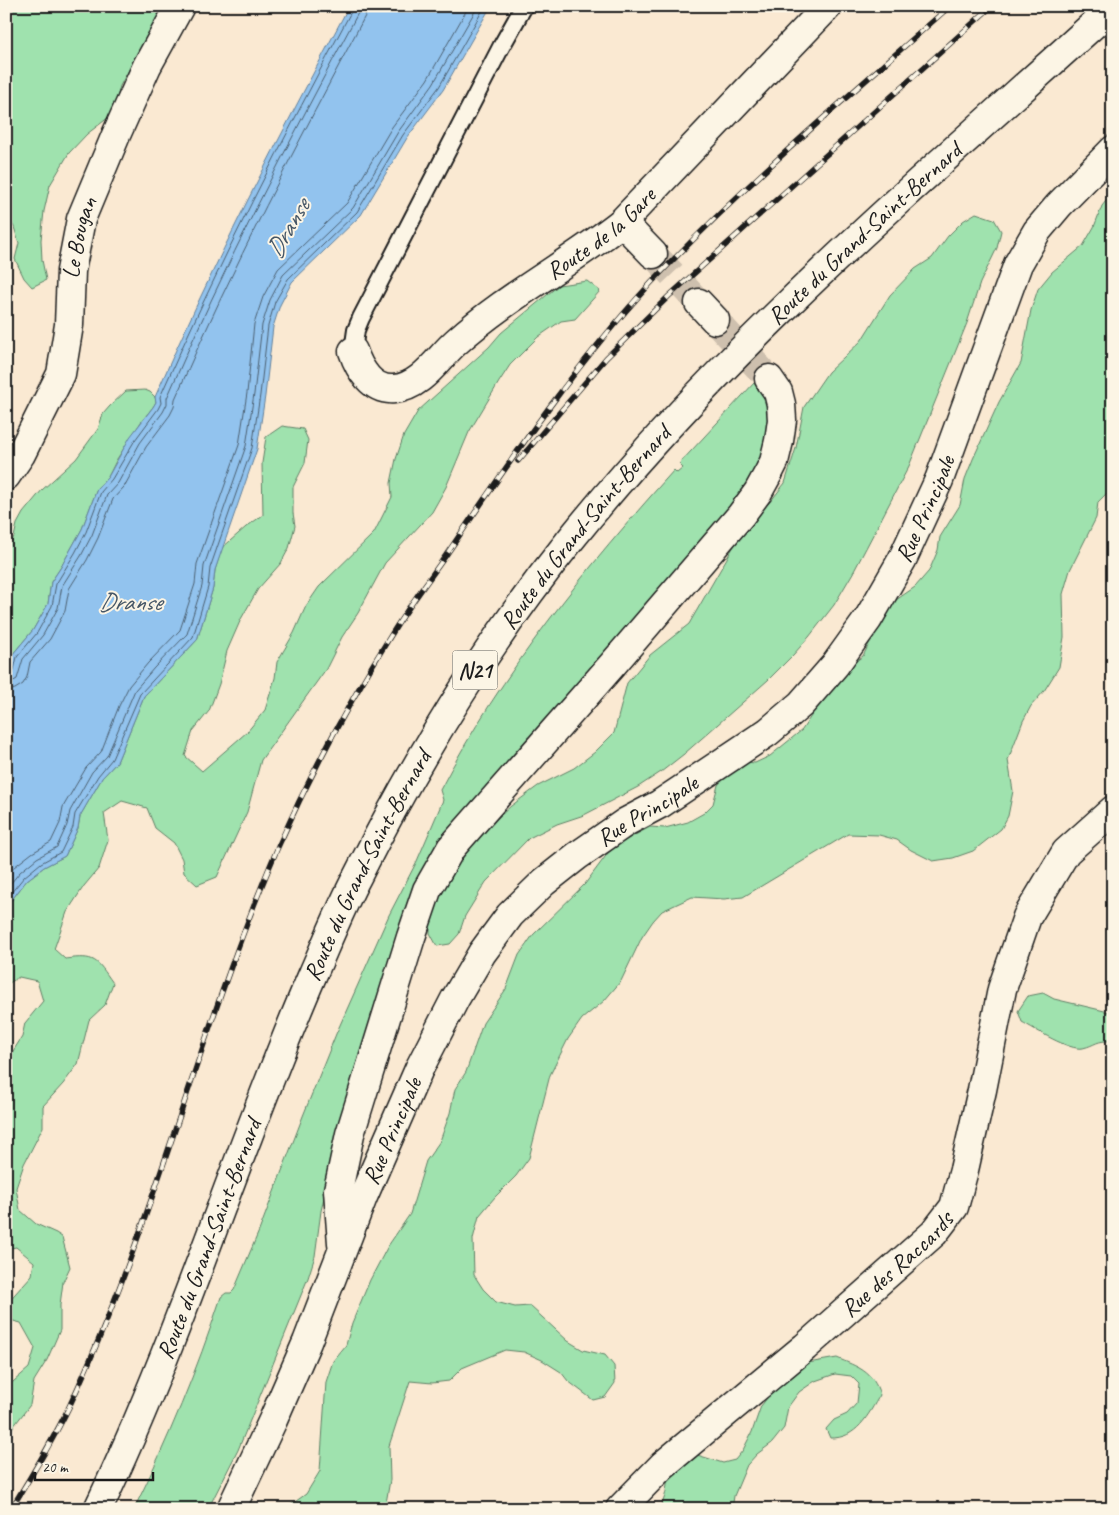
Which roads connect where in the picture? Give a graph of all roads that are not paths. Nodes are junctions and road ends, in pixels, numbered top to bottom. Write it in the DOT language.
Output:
graph roads {
  1 [pos="180,6"];
  2 [pos="524,6"];
  3 [pos="828,6"];
  4 [pos="1113,7"];
  5 [pos="1113,150"];
  6 [pos="622,222"];
  7 [pos="653,254"];
  8 [pos="353,351"];
  9 [pos="769,378"];
  10 [pos="6,476"];
  11 [pos="1113,810"];
  12 [pos="343,1250"];
  13 [pos="98,1509"];
  14 [pos="231,1509"];
  15 [pos="620,1509"];
  1 -- 10 [label="street, Le Bougan"];
  2 -- 8 [label="lane"];
  3 -- 6 [label="street, Route de la Gare"];
  4 -- 13 [label="street, Route du Grand-Saint-Bernard / N21"];
  5 -- 12 [label="street, Rue Principale"];
  6 -- 7 [label="street"];
  6 -- 8 [label="street, Route de la Gare"];
  9 -- 12 [label="street"];
  11 -- 15 [label="street, Rue des Raccards"];
  12 -- 14 [label="street, Rue Principale"];
}
